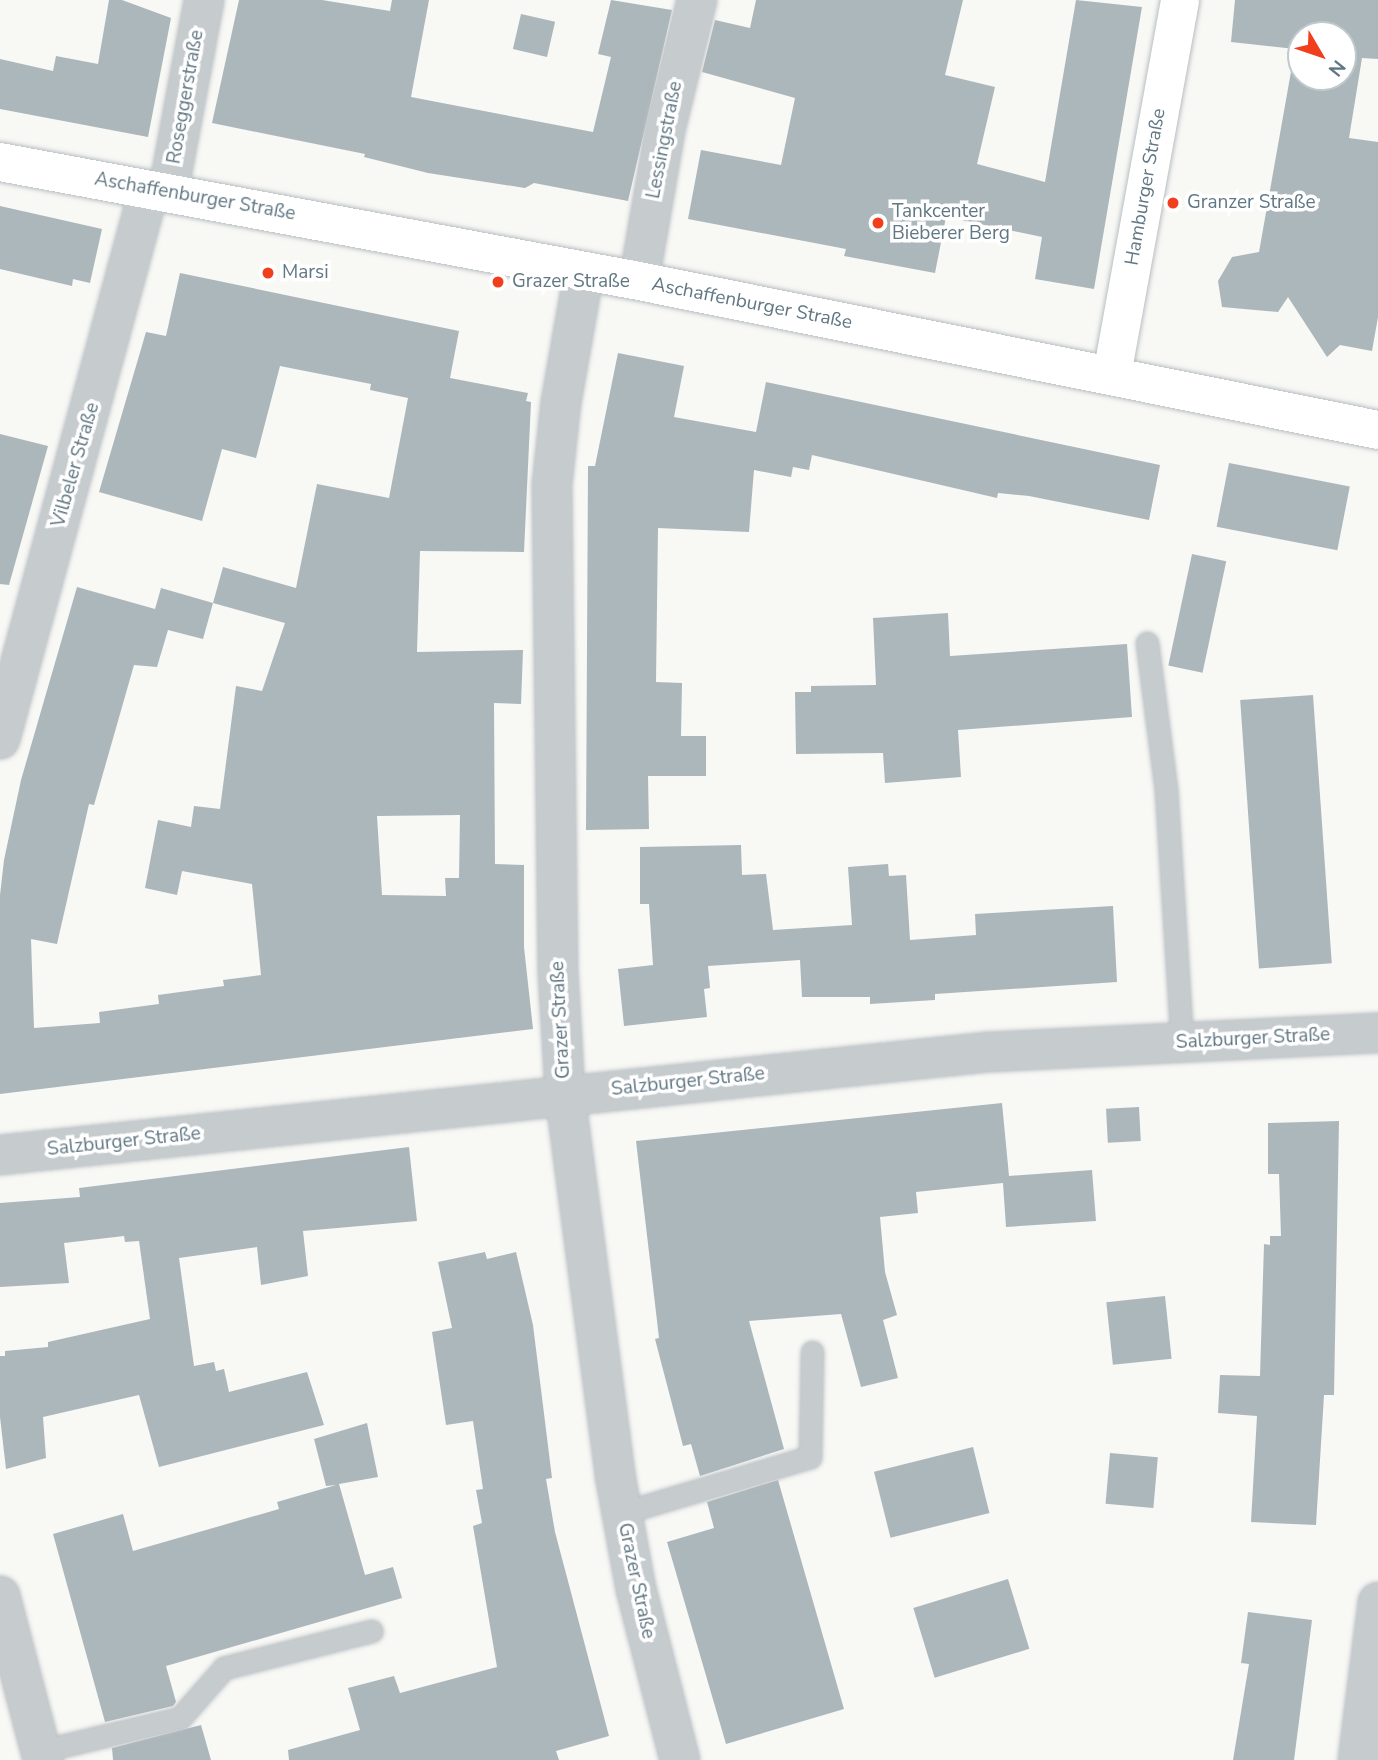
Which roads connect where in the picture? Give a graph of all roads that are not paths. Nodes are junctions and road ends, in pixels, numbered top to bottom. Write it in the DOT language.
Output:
graph roads {
  1 [pos="204,0"];
  2 [pos="697,0"];
  3 [pos="1180,0"];
  4 [pos="0,162"];
  5 [pos="159,191"];
  6 [pos="584,272"];
  7 [pos="639,281"];
  8 [pos="1112,375"];
  9 [pos="1378,430"];
  10 [pos="1147,643"];
  11 [pos="0,739"];
  12 [pos="1378,1033"];
  13 [pos="1182,1042"];
  14 [pos="565,1094"];
  15 [pos="0,1155"];
  16 [pos="812,1352"];
  17 [pos="622,1513"];
  18 [pos="1378,1602"];
  19 [pos="2,1616"];
  20 [pos="371,1631"];
  21 [pos="42,1756"];
  22 [pos="680,1760"];
  23 [pos="1358,1760"];
  1 -- 5 [label="street, Roseggerstraße"];
  2 -- 7 [label="street, Lessingstraße"];
  3 -- 8 [label="street, Hamburger Straße"];
  4 -- 5 [label="street, Aschaffenburger Straße"];
  5 -- 6 [label="street, Aschaffenburger Straße"];
  5 -- 11 [label="street, Vilbeler Straße"];
  6 -- 7 [label="street, Aschaffenburger Straße"];
  6 -- 14 [label="street, Grazer Straße"];
  7 -- 8 [label="street, Aschaffenburger Straße"];
  8 -- 9 [label="street, Aschaffenburger Straße"];
  10 -- 13 [label="lane"];
  12 -- 13 [label="street, Salzburger Straße"];
  13 -- 14 [label="street, Salzburger Straße"];
  14 -- 15 [label="street, Salzburger Straße"];
  14 -- 17 [label="street, Grazer Straße"];
  16 -- 17 [label="lane"];
  17 -- 22 [label="street, Grazer Straße"];
  18 -- 23 [label="street"];
  19 -- 21 [label="street"];
  20 -- 21 [label="lane"];
}
